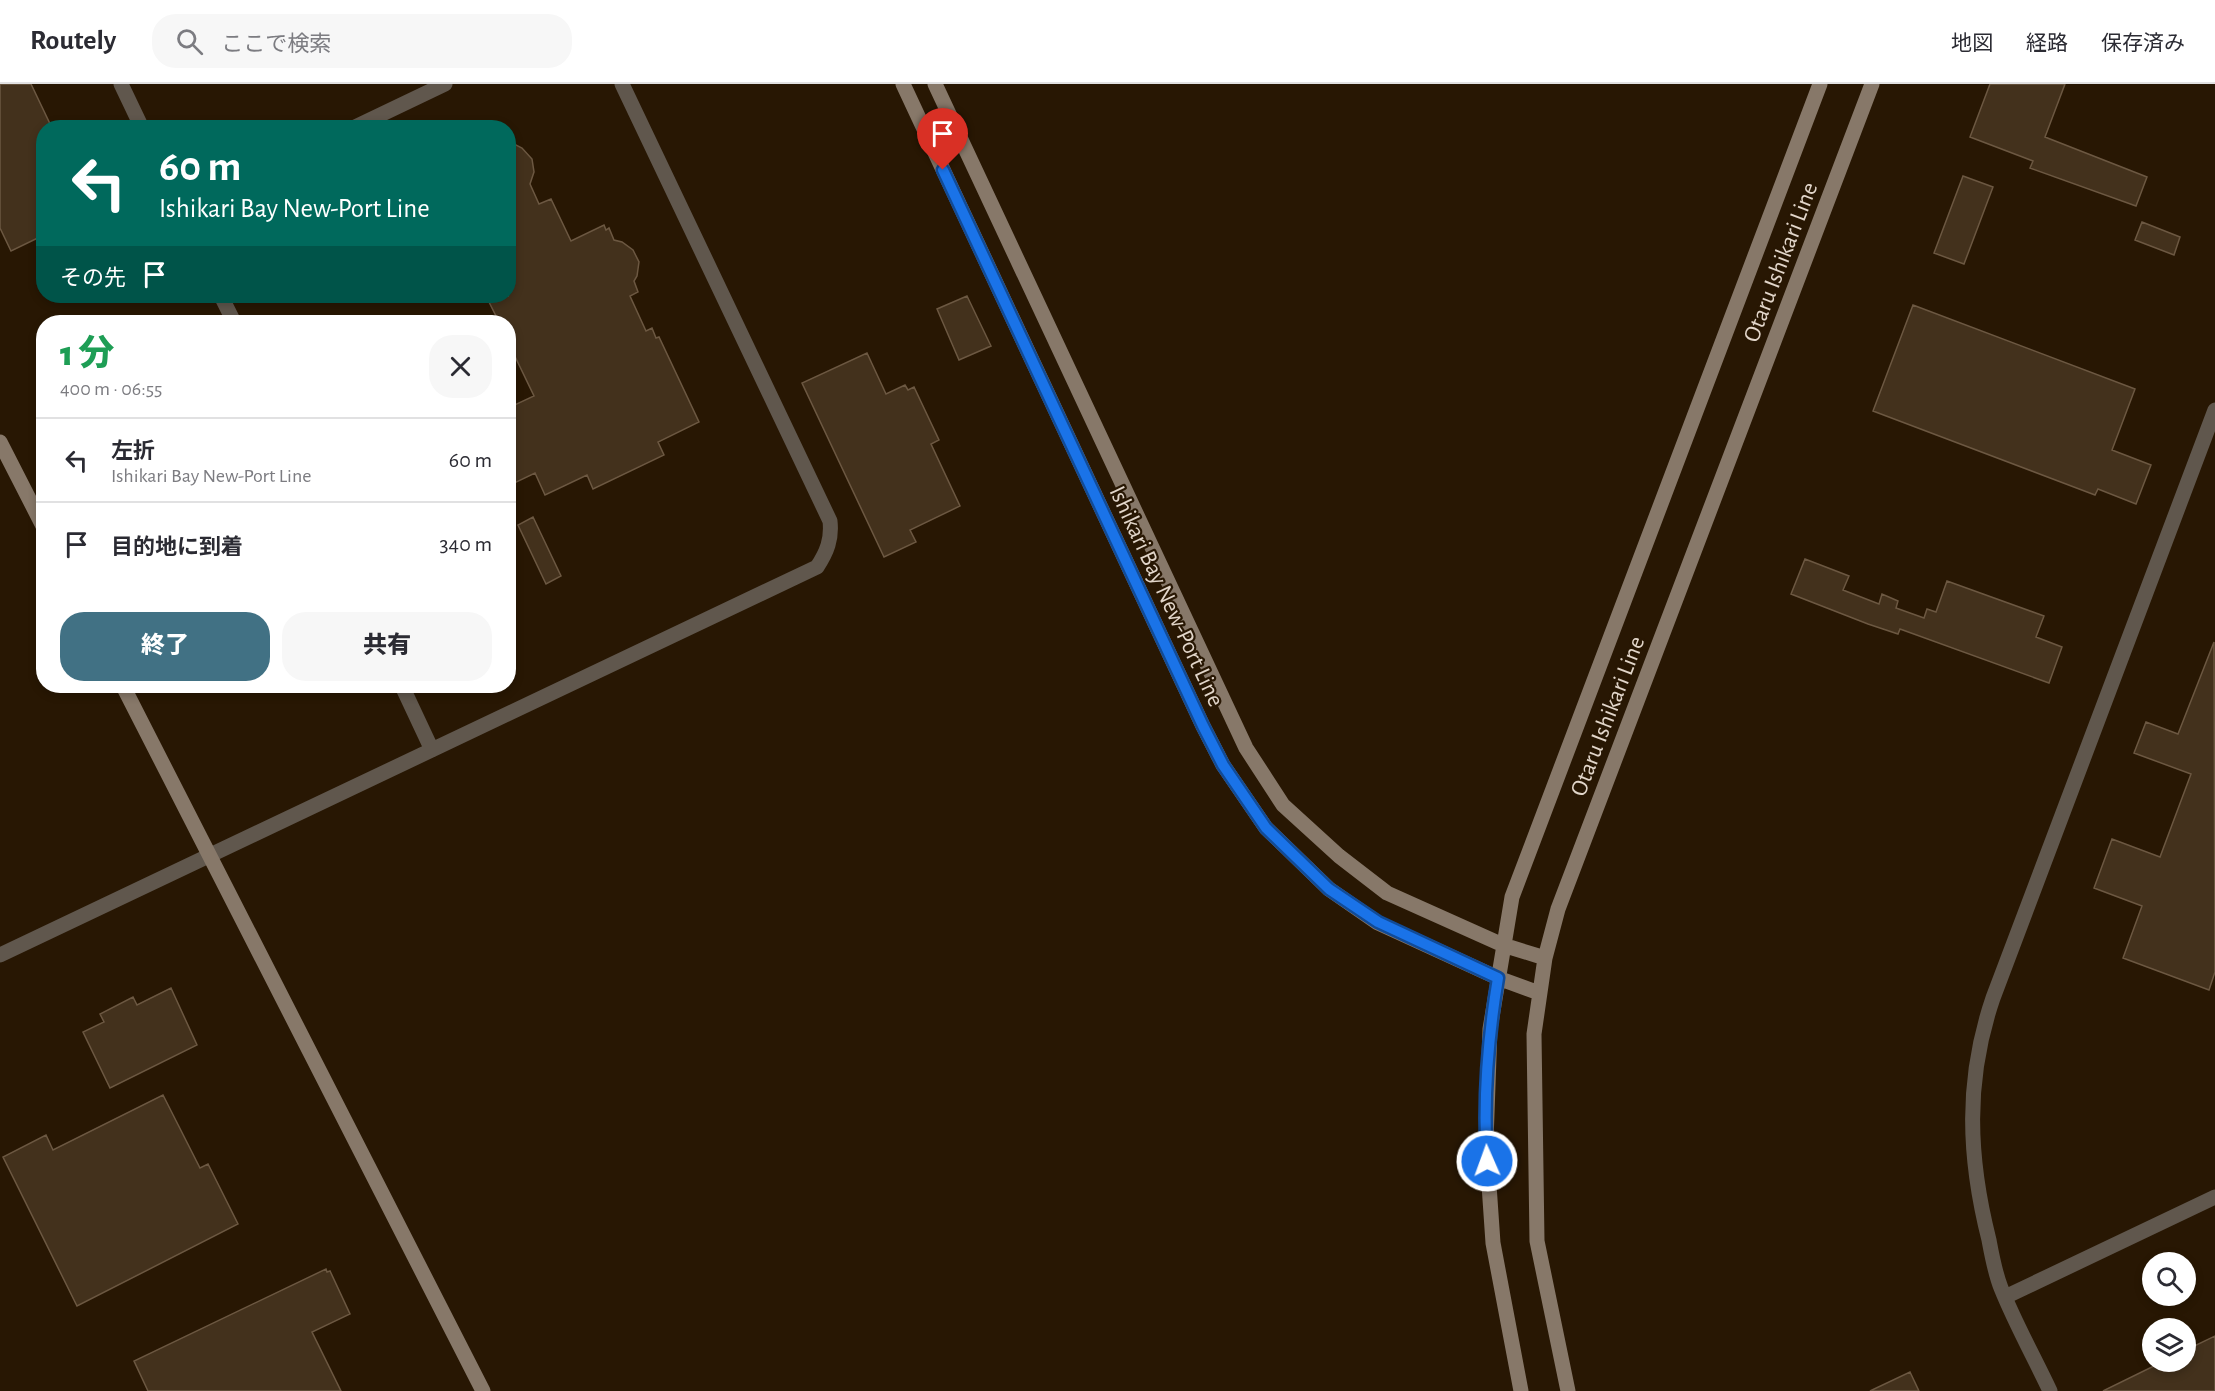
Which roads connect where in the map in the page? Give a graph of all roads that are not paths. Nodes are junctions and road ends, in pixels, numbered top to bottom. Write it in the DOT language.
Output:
graph roads {
  1 [pos="121,84"];
  2 [pos="445,84"];
  3 [pos="622,84"];
  4 [pos="903,84"];
  5 [pos="935,84"];
  6 [pos="1820,84"];
  7 [pos="1872,84"];
  8 [pos="138,120"];
  9 [pos="370,120"];
  10 [pos="2215,410"];
  11 [pos="0,442"];
  12 [pos="36,512"];
  13 [pos="127,693"];
  14 [pos="405,693"];
  15 [pos="432,750"];
  16 [pos="209,856"];
  17 [pos="1503,945"];
  18 [pos="0,955"];
  19 [pos="1545,958"];
  20 [pos="1498,978"];
  21 [pos="1539,993"];
  22 [pos="2215,1197"];
  23 [pos="2005,1298"];
  24 [pos="483,1391"];
  25 [pos="1521,1391"];
  26 [pos="1568,1391"];
  27 [pos="2050,1391"];
  1 -- 8 [label="street"];
  2 -- 9 [label="street"];
  3 -- 15 [label="street"];
  4 -- 20 [label="main road, Ishikari Bay New-Port Line"];
  5 -- 17 [label="main road, Ishikari Bay New-Port Line"];
  6 -- 17 [label="main road, Otaru Ishikari Line"];
  7 -- 19 [label="main road, Otaru Ishikari Line"];
  10 -- 23 [label="street"];
  11 -- 12 [label="main road"];
  13 -- 16 [label="main road"];
  14 -- 15 [label="street"];
  15 -- 16 [label="street"];
  16 -- 18 [label="street"];
  16 -- 24 [label="main road"];
  17 -- 19 [label="main road, Ishikari Bay New-Port Line"];
  17 -- 20 [label="main road, Otaru Ishikari Line"];
  19 -- 21 [label="main road, Otaru Ishikari Line"];
  20 -- 21 [label="main road, Ishikari Bay New-Port Line"];
  20 -- 25 [label="main road, Otaru Ishikari Line"];
  21 -- 26 [label="main road, Otaru Ishikari Line"];
  22 -- 23 [label="street"];
  23 -- 27 [label="street"];
}
